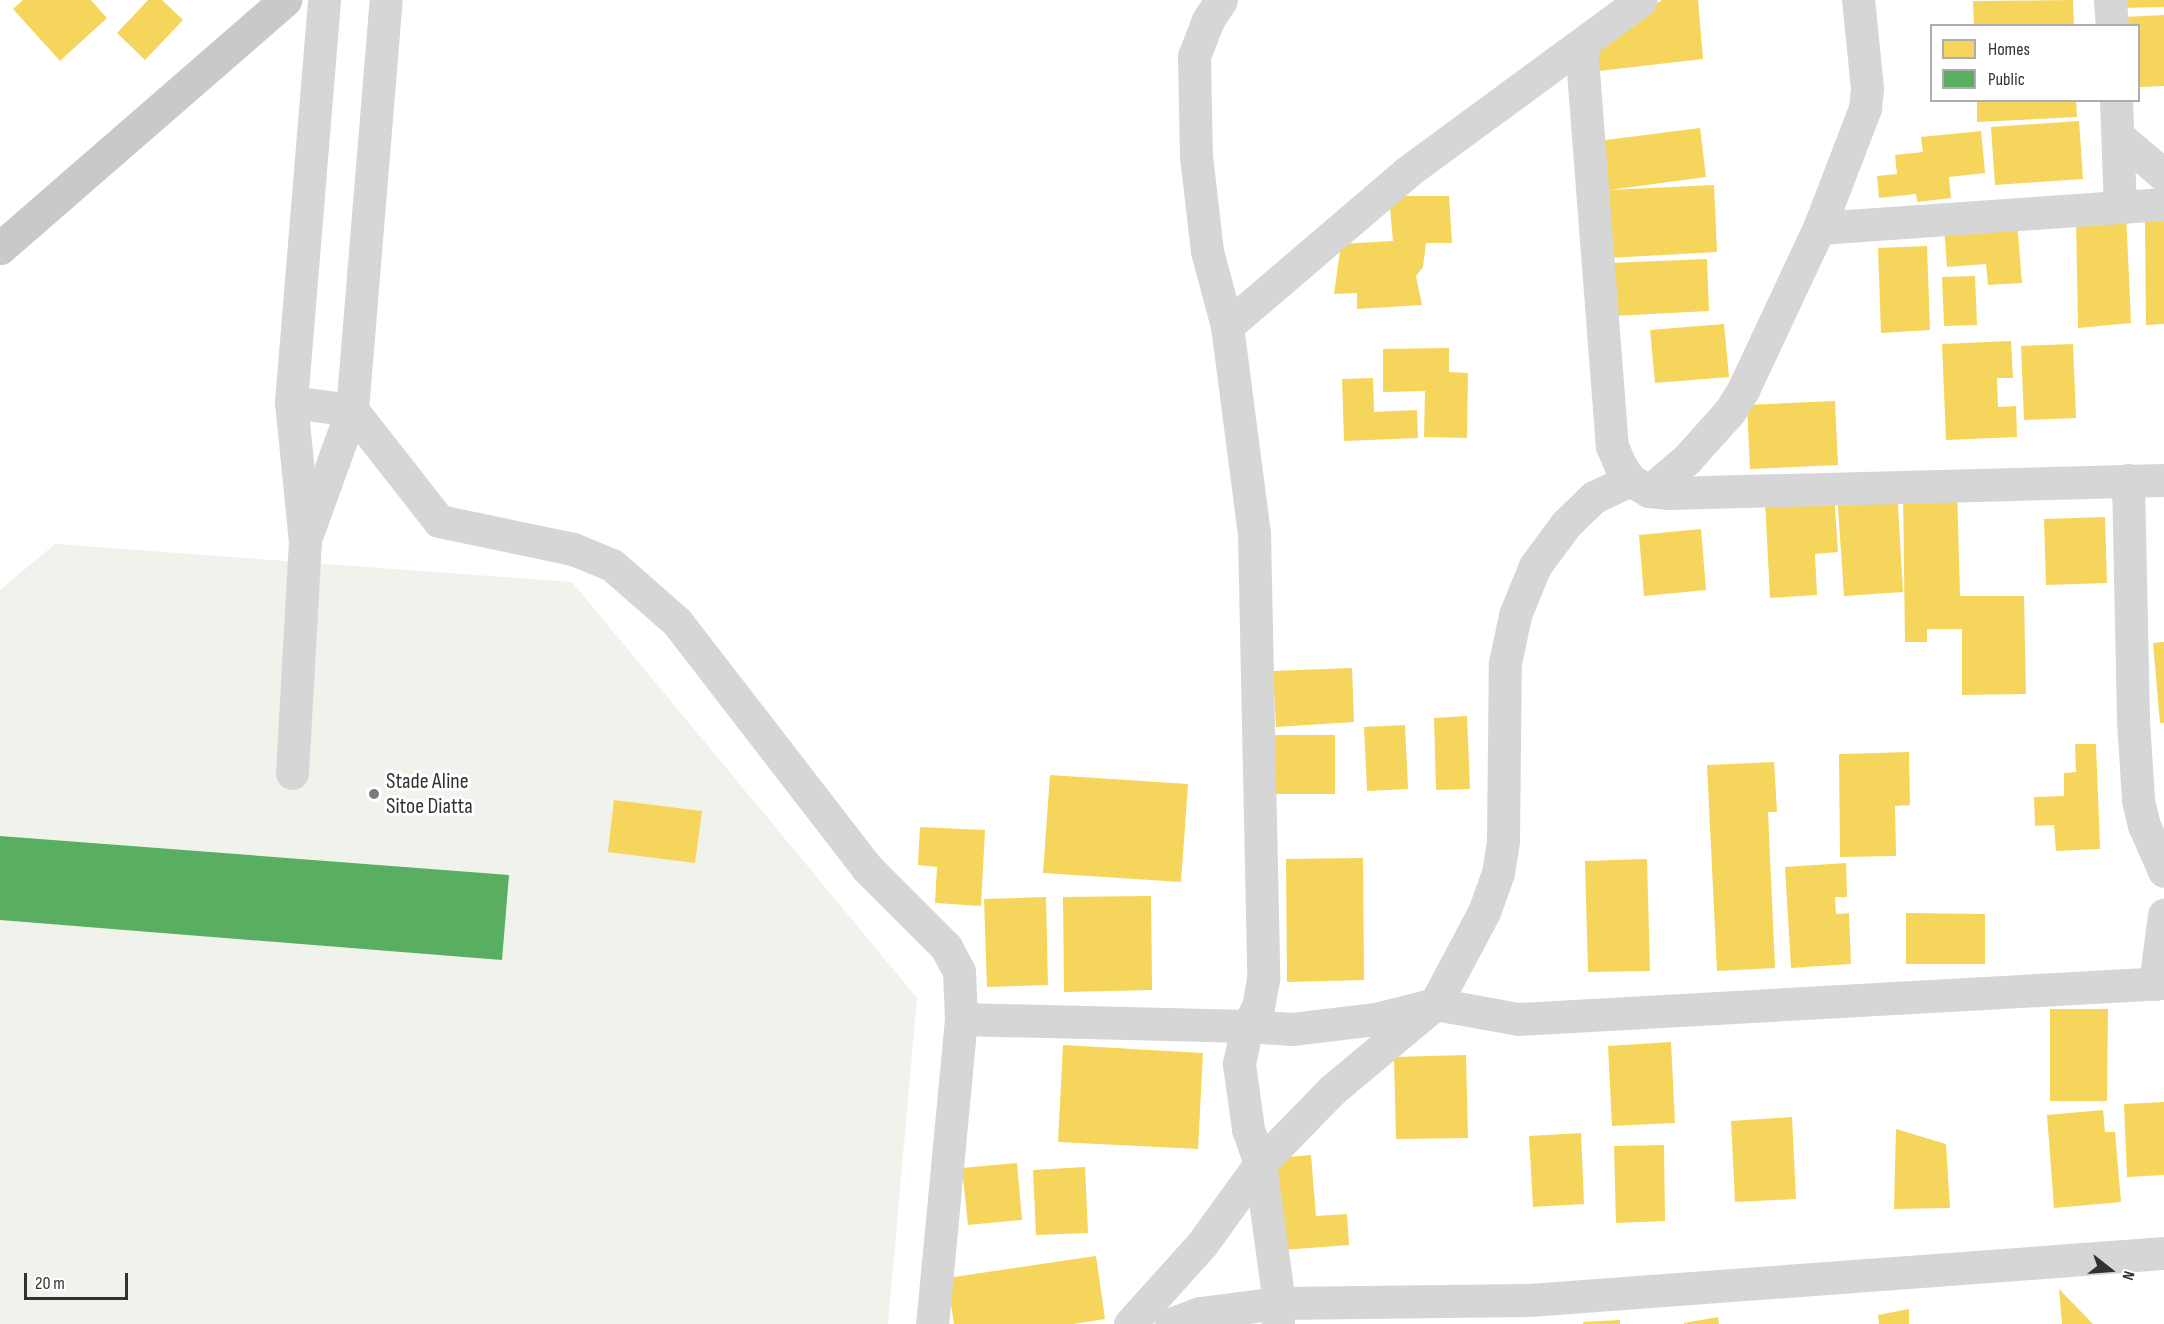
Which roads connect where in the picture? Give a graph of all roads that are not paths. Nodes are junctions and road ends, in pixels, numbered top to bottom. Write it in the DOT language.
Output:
graph roads {
  1 [pos="285,0"];
  2 [pos="324,0"];
  3 [pos="386,0"];
  4 [pos="1221,0"];
  5 [pos="1641,0"];
  6 [pos="1858,0"];
  7 [pos="2110,0"];
  8 [pos="2112,24"];
  9 [pos="1581,45"];
  10 [pos="2116,102"];
  11 [pos="2118,136"];
  12 [pos="2164,175"];
  13 [pos="2164,204"];
  14 [pos="2121,207"];
  15 [pos="1819,228"];
  16 [pos="0,248"];
  17 [pos="1227,326"];
  18 [pos="291,402"];
  19 [pos="352,410"];
  20 [pos="2128,480"];
  21 [pos="2164,480"];
  22 [pos="1639,486"];
  23 [pos="305,542"];
  24 [pos="292,773"];
  25 [pos="2164,871"];
  26 [pos="2164,915"];
  27 [pos="2159,983"];
  28 [pos="1435,1004"];
  29 [pos="961,1019"];
  30 [pos="1248,1026"];
  31 [pos="1260,1164"];
  32 [pos="2164,1253"];
  33 [pos="1530,1312"];
  34 [pos="1279,1314"];
  35 [pos="932,1324"];
  36 [pos="1130,1324"];
  37 [pos="1171,1324"];
  1 -- 16 [label="main road"];
  2 -- 18 [label="street"];
  3 -- 19 [label="street"];
  4 -- 17 [label="street"];
  5 -- 9 [label="street"];
  6 -- 15 [label="street"];
  7 -- 8 [label="street"];
  9 -- 17 [label="street"];
  9 -- 22 [label="street"];
  10 -- 11 [label="street"];
  11 -- 12 [label="street"];
  11 -- 14 [label="street"];
  13 -- 14 [label="street"];
  14 -- 15 [label="street"];
  15 -- 22 [label="street"];
  17 -- 30 [label="street"];
  18 -- 19 [label="street"];
  18 -- 23 [label="street"];
  19 -- 23 [label="street"];
  19 -- 29 [label="street"];
  20 -- 21 [label="street"];
  20 -- 22 [label="street"];
  20 -- 25 [label="street"];
  22 -- 28 [label="street"];
  23 -- 24 [label="street"];
  26 -- 27 [label="street"];
  27 -- 28 [label="street"];
  28 -- 30 [label="street"];
  28 -- 31 [label="street"];
  29 -- 30 [label="street"];
  29 -- 35 [label="street"];
  30 -- 31 [label="street"];
  31 -- 34 [label="street"];
  31 -- 36 [label="street"];
  32 -- 33 [label="street"];
  33 -- 34 [label="street"];
  34 -- 37 [label="street"];
}
